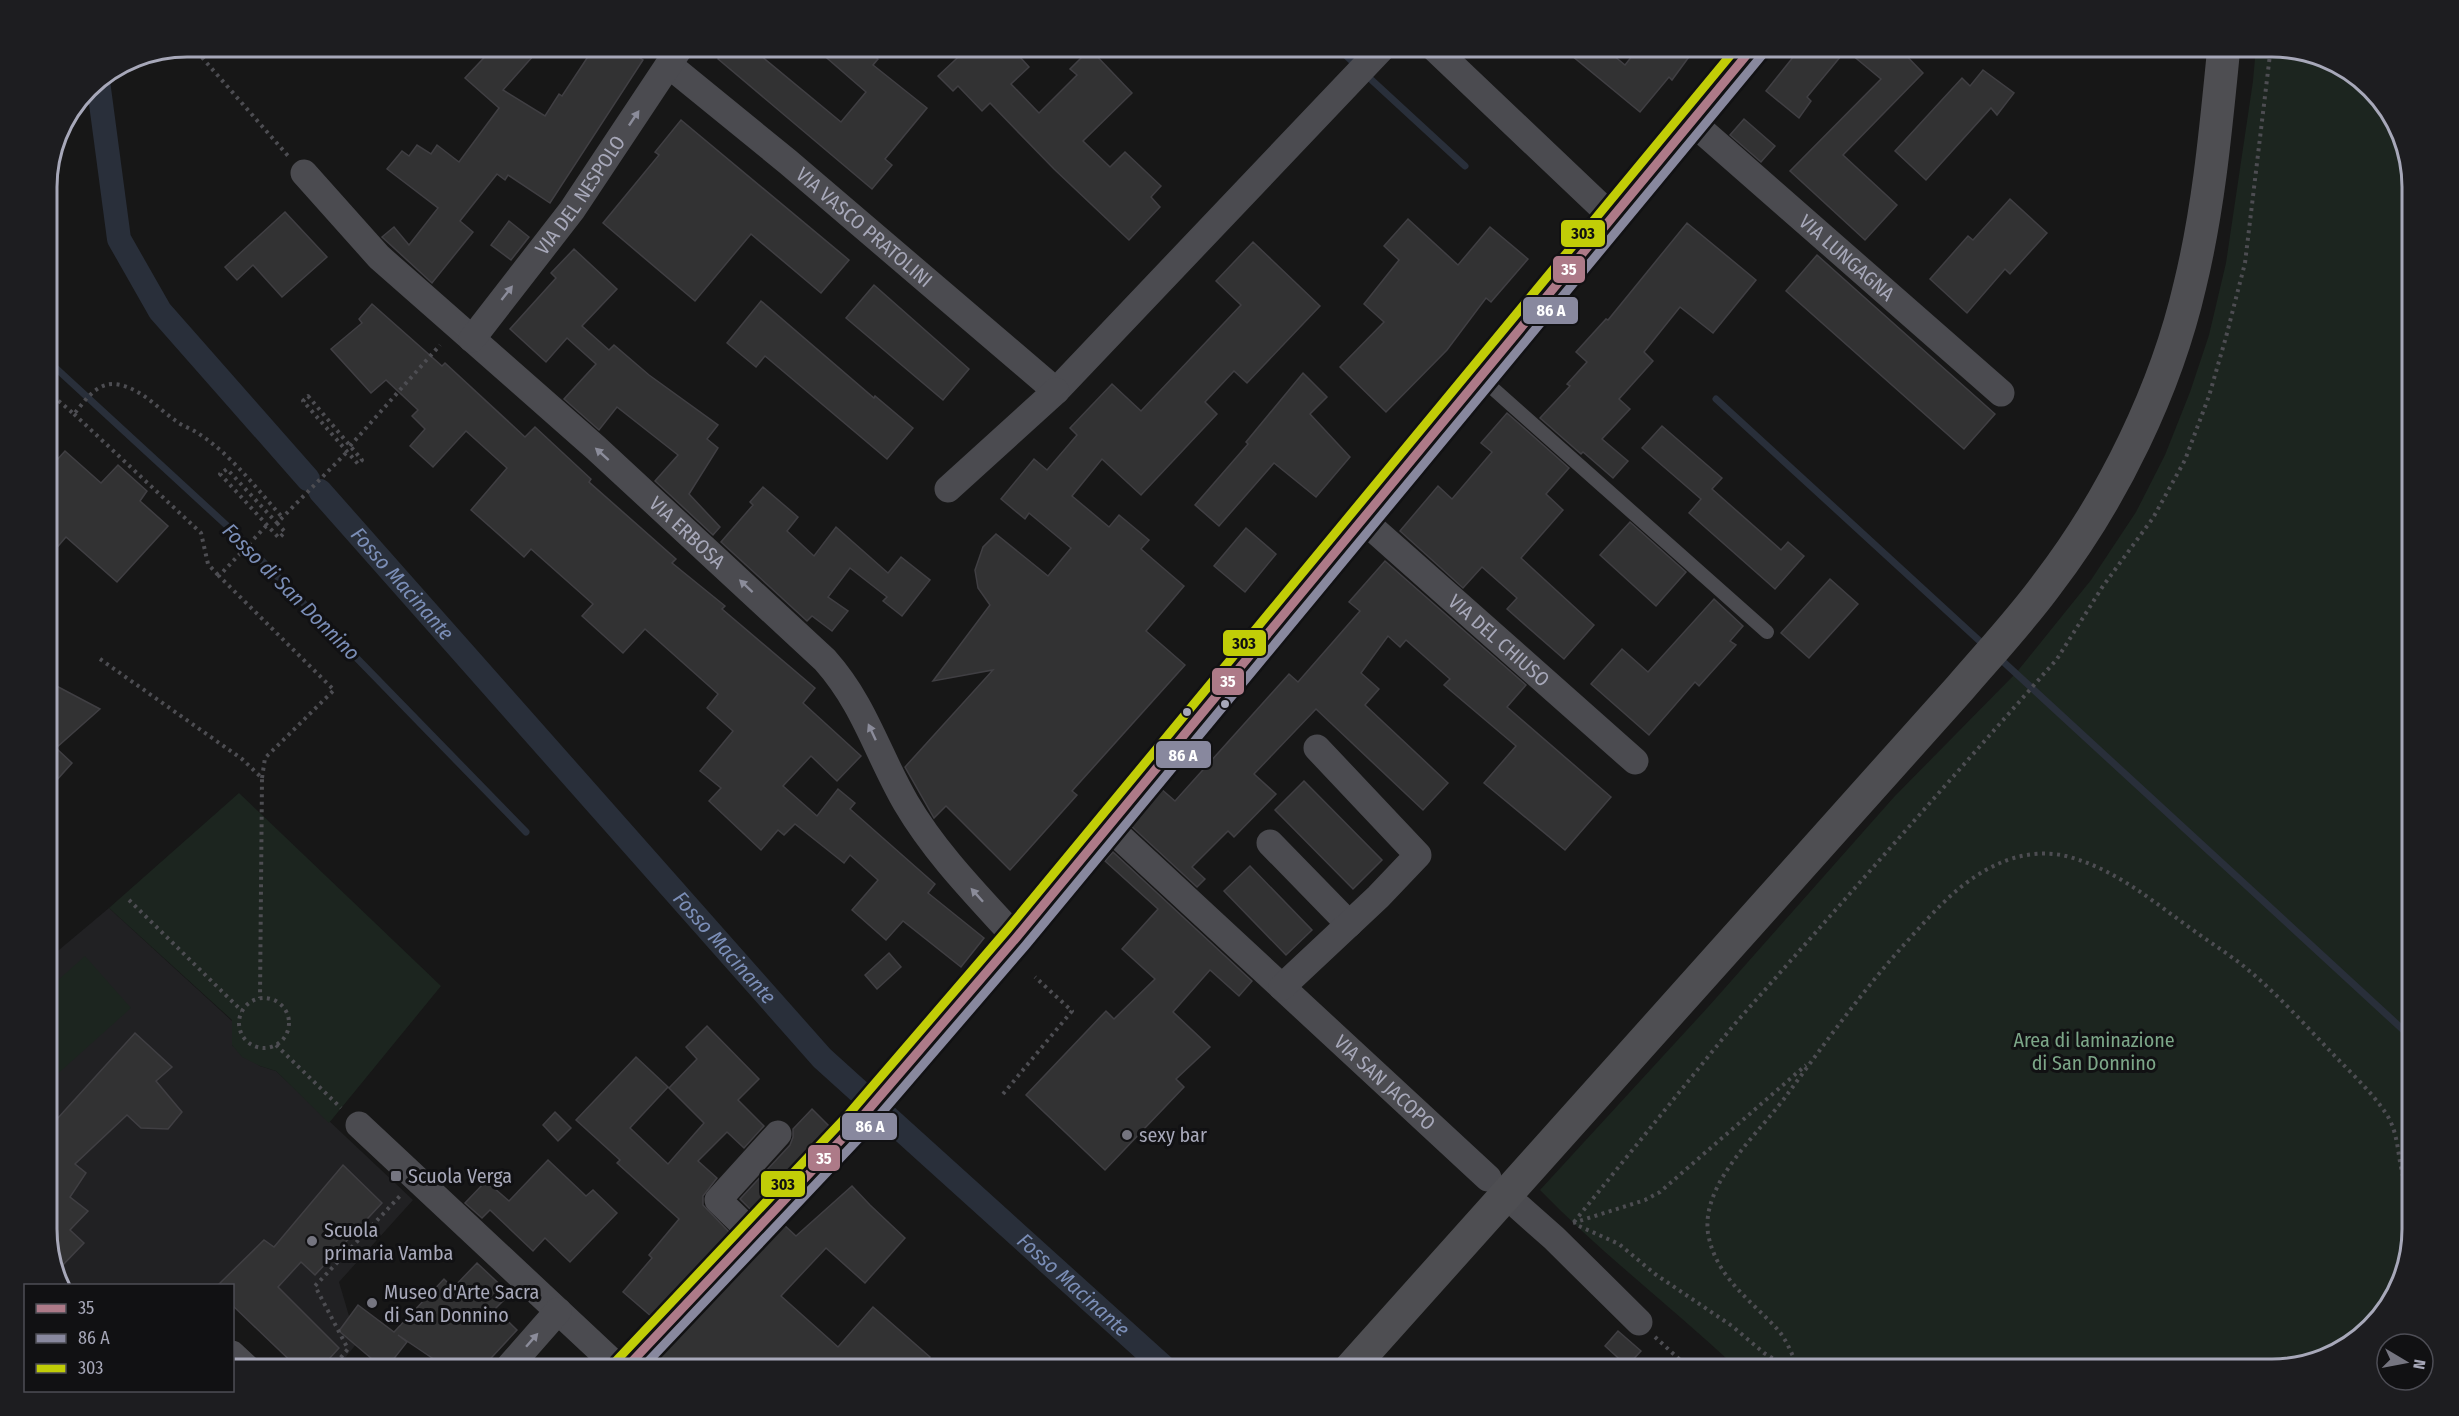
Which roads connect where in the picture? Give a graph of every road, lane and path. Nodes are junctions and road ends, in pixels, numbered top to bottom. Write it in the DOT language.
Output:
graph roads {
  1 [pos="202,57"];
  2 [pos="674,57"];
  3 [pos="676,57"];
  4 [pos="1444,57"];
  5 [pos="1745,57"];
  6 [pos="2223,57"];
  7 [pos="1369,62"];
  8 [pos="1692,122"];
  9 [pos="304,173"];
  10 [pos="1612,218"];
  11 [pos="464,332"];
  12 [pos="1479,378"];
  13 [pos="1056,390"];
  14 [pos="2001,393"];
  15 [pos="57,400"];
  16 [pos="74,414"];
  17 [pos="350,446"];
  18 [pos="347,452"];
  19 [pos="948,489"];
  20 [pos="282,517"];
  21 [pos="1362,519"];
  22 [pos="277,523"];
  23 [pos="267,525"];
  24 [pos="219,576"];
  25 [pos="1767,632"];
  26 [pos="100,659"];
  27 [pos="2057,659"];
  28 [pos="1317,748"];
  29 [pos="1635,761"];
  30 [pos="262,778"];
  31 [pos="1109,826"];
  32 [pos="1270,843"];
  33 [pos="129,900"];
  34 [pos="1349,924"];
  35 [pos="1016,938"];
  36 [pos="1035,977"];
  37 [pos="1282,987"];
  38 [pos="260,998"];
  39 [pos="242,1011"];
  40 [pos="276,1045"];
  41 [pos="1811,1060"];
  42 [pos="1003,1094"];
  43 [pos="359,1125"];
  44 [pos="778,1134"];
  45 [pos="2402,1171"];
  46 [pos="1488,1178"];
  47 [pos="416,1179"];
  48 [pos="1519,1207"];
  49 [pos="1573,1224"];
  50 [pos="752,1233"];
  51 [pos="558,1311"];
  52 [pos="1640,1322"];
  53 [pos="340,1359"];
  54 [pos="517,1359"];
  55 [pos="608,1359"];
  56 [pos="635,1359"];
  57 [pos="1360,1359"];
  58 [pos="1679,1359"];
  59 [pos="1773,1359"];
  60 [pos="1795,1359"];
  1 -- 9 [label="path"];
  11 -- 2 [label="street, VIA DEL NESPOLO, one-way"];
  3 -- 13 [label="street, VIA VASCO PRATOLINI"];
  4 -- 10 [label="street"];
  5 -- 8 [label="street"];
  6 -- 57 [label="main road"];
  7 -- 13 [label="street"];
  8 -- 10 [label="street"];
  8 -- 14 [label="street, VIA LUNGAGNA"];
  9 -- 11 [label="street, VIA ERBOSA"];
  10 -- 12 [label="street"];
  11 -- 17 [label="path"];
  35 -- 11 [label="street, VIA ERBOSA, one-way"];
  12 -- 21 [label="street"];
  12 -- 25 [label="lane"];
  13 -- 19 [label="street"];
  15 -- 16 [label="path"];
  16 -- 20 [label="path"];
  16 -- 24 [label="path"];
  17 -- 18 [label="path"];
  17 -- 18 [label="path"];
  18 -- 20 [label="path"];
  20 -- 22 [label="path"];
  21 -- 29 [label="street, VIA DEL CHIUSO"];
  21 -- 31 [label="street"];
  22 -- 23 [label="path"];
  22 -- 23 [label="path"];
  23 -- 24 [label="path"];
  24 -- 30 [label="path"];
  26 -- 30 [label="path"];
  27 -- 49 [label="path"];
  28 -- 34 [label="street"];
  30 -- 38 [label="path"];
  31 -- 35 [label="street"];
  31 -- 37 [label="street, VIA SAN JACOPO"];
  32 -- 34 [label="street"];
  33 -- 39 [label="path"];
  34 -- 37 [label="street"];
  35 -- 50 [label="street"];
  36 -- 42 [label="path"];
  37 -- 46 [label="street, VIA SAN JACOPO"];
  38 -- 39 [label="path"];
  38 -- 40 [label="path"];
  39 -- 40 [label="path"];
  40 -- 43 [label="path"];
  41 -- 45 [label="path"];
  41 -- 49 [label="path"];
  41 -- 60 [label="path"];
  43 -- 47 [label="street"];
  44 -- 50 [label="street"];
  47 -- 51 [label="street"];
  47 -- 53 [label="path"];
  48 -- 52 [label="street"];
  49 -- 59 [label="path"];
  50 -- 56 [label="street"];
  54 -- 51 [label="street, one-way"];
  51 -- 55 [label="street"];
  52 -- 58 [label="path"];
}
